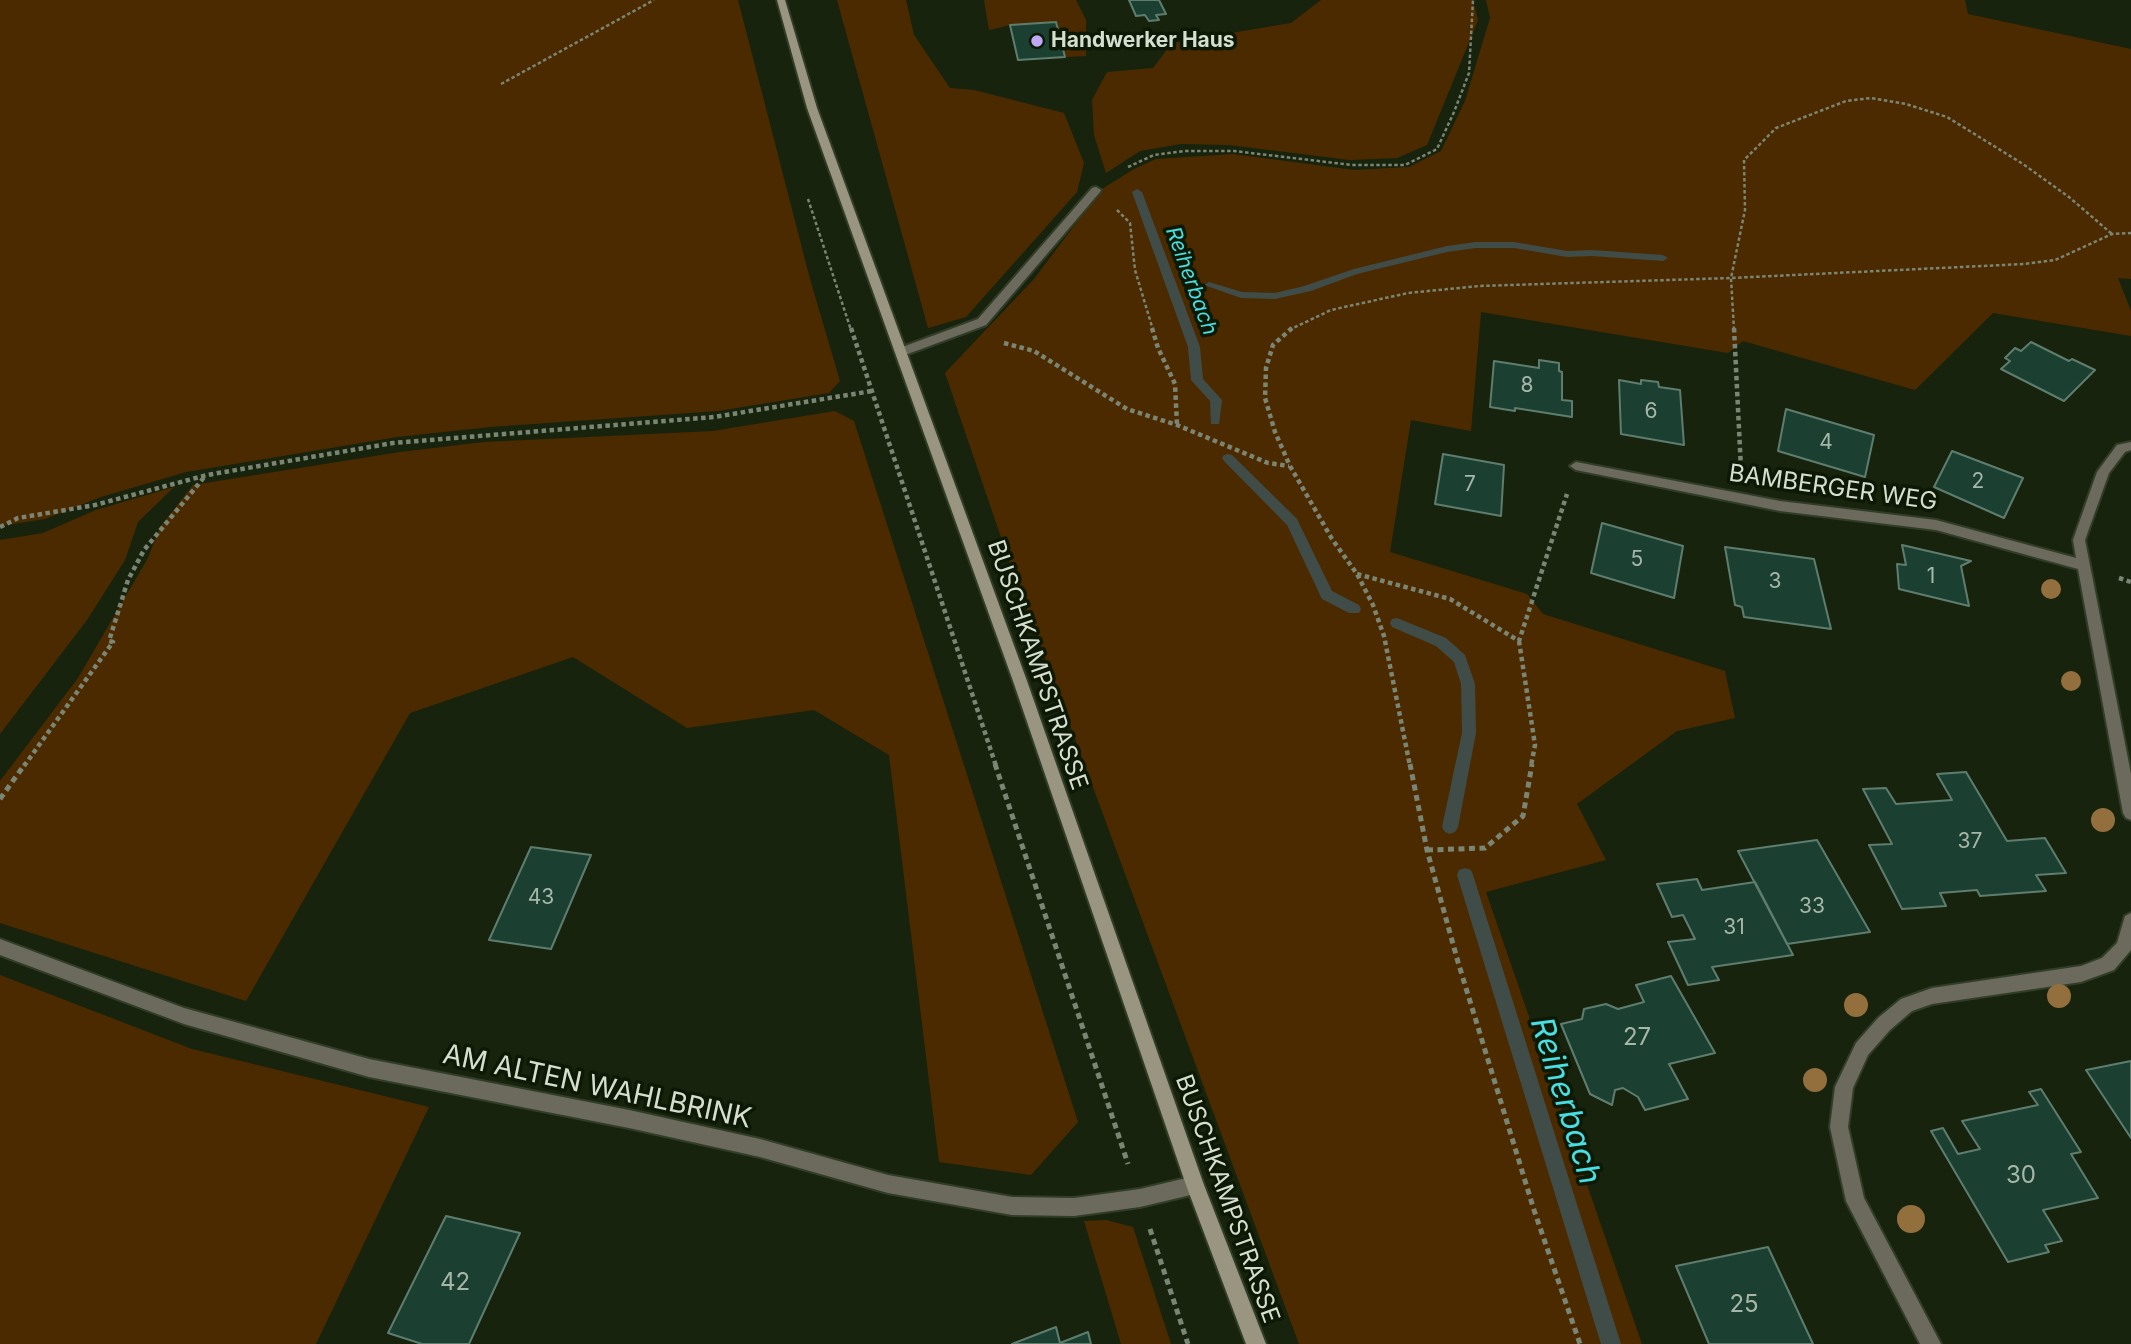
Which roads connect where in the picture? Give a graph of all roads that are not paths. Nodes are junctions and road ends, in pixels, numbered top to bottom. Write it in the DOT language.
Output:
graph roads {
  1 [pos="781,0"];
  2 [pos="1096,190"];
  3 [pos="901,352"];
  4 [pos="2131,446"];
  5 [pos="1576,466"];
  6 [pos="2081,565"];
  7 [pos="2131,813"];
  8 [pos="2131,921"];
  9 [pos="0,947"];
  10 [pos="1195,1185"];
  11 [pos="1256,1344"];
  12 [pos="1931,1344"];
  1 -- 3 [label="main road, BUSCHKAMPSTRASSE"];
  2 -- 3 [label="street"];
  3 -- 10 [label="main road, BUSCHKAMPSTRASSE"];
  4 -- 6 [label="street"];
  5 -- 6 [label="street, BAMBERGER WEG"];
  6 -- 7 [label="street"];
  8 -- 12 [label="street"];
  9 -- 10 [label="street, AM ALTEN WAHLBRINK"];
  10 -- 11 [label="main road, BUSCHKAMPSTRASSE"];
}
